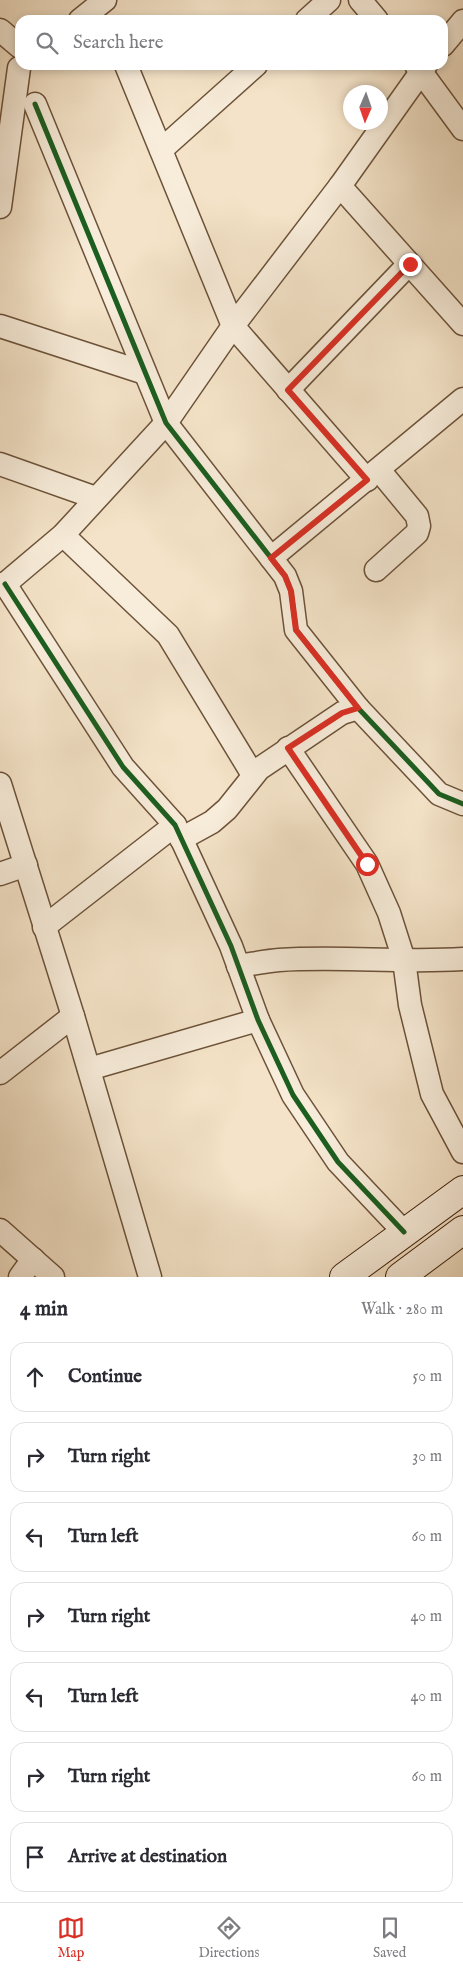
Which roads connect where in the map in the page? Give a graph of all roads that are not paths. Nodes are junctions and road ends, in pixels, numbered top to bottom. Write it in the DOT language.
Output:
graph roads {
  1 [pos="329,0"];
  2 [pos="360,0"];
  3 [pos="105,8"];
  4 [pos="90,15"];
  5 [pos="312,15"];
  6 [pos="373,15"];
  7 [pos="463,21"];
  8 [pos="0,30"];
  9 [pos="448,39"];
  10 [pos="15,51"];
  11 [pos="15,66"];
  12 [pos="20,70"];
  13 [pos="128,70"];
  14 [pos="250,70"];
  15 [pos="419,70"];
  16 [pos="423,70"];
  17 [pos="0,82"];
  18 [pos="35,104"];
  19 [pos="463,129"];
  20 [pos="161,150"];
  21 [pos="340,186"];
  22 [pos="0,207"];
  23 [pos="410,264"];
  24 [pos="463,324"];
  25 [pos="0,326"];
  26 [pos="233,326"];
  27 [pos="146,373"];
  28 [pos="288,390"];
  29 [pos="463,399"];
  30 [pos="166,423"];
  31 [pos="0,464"];
  32 [pos="373,475"];
  33 [pos="96,498"];
  34 [pos="63,535"];
  35 [pos="271,558"];
  36 [pos="376,570"];
  37 [pos="2,584"];
  38 [pos="358,708"];
  39 [pos="288,748"];
  40 [pos="253,775"];
  41 [pos="0,784"];
  42 [pos="463,804"];
  43 [pos="178,832"];
  44 [pos="26,865"];
  45 [pos="0,874"];
  46 [pos="44,927"];
  47 [pos="463,959"];
  48 [pos="404,960"];
  49 [pos="238,966"];
  50 [pos="73,1016"];
  51 [pos="258,1020"];
  52 [pos="89,1069"];
  53 [pos="0,1074"];
  54 [pos="463,1152"];
  55 [pos="463,1190"];
  56 [pos="0,1230"];
  57 [pos="404,1232"];
  58 [pos="462,1233"];
  59 [pos="32,1259"];
  60 [pos="20,1277"];
  61 [pos="53,1277"];
  62 [pos="150,1277"];
  63 [pos="344,1277"];
  64 [pos="400,1277"];
  1 -- 5 [label="street"];
  2 -- 6 [label="street"];
  3 -- 4 [label="street"];
  7 -- 9 [label="street"];
  8 -- 10 [label="street"];
  11 -- 17 [label="street"];
  12 -- 22 [label="street"];
  13 -- 20 [label="street"];
  14 -- 20 [label="street"];
  15 -- 21 [label="street"];
  16 -- 19 [label="street"];
  18 -- 27 [label="street"];
  20 -- 26 [label="street"];
  21 -- 23 [label="street"];
  21 -- 26 [label="street"];
  23 -- 24 [label="street"];
  23 -- 28 [label="street"];
  25 -- 27 [label="street"];
  26 -- 28 [label="street"];
  26 -- 30 [label="street"];
  27 -- 30 [label="street"];
  28 -- 32 [label="street"];
  29 -- 32 [label="street"];
  30 -- 33 [label="street"];
  30 -- 35 [label="street"];
  31 -- 33 [label="street"];
  32 -- 35 [label="street"];
  32 -- 36 [label="street"];
  33 -- 34 [label="street"];
  34 -- 37 [label="street"];
  34 -- 40 [label="street"];
  35 -- 38 [label="street"];
  37 -- 43 [label="street"];
  38 -- 39 [label="street"];
  38 -- 42 [label="street"];
  39 -- 40 [label="street"];
  39 -- 48 [label="street"];
  40 -- 43 [label="street"];
  41 -- 44 [label="street"];
  43 -- 46 [label="street"];
  43 -- 49 [label="street"];
  44 -- 45 [label="street"];
  44 -- 46 [label="street"];
  46 -- 50 [label="street"];
  47 -- 48 [label="street"];
  48 -- 49 [label="street"];
  48 -- 54 [label="street"];
  49 -- 51 [label="street"];
  50 -- 52 [label="street"];
  50 -- 53 [label="street"];
  51 -- 52 [label="street"];
  51 -- 57 [label="street"];
  52 -- 62 [label="street"];
  55 -- 57 [label="main road"];
  56 -- 59 [label="street"];
  57 -- 63 [label="main road"];
  58 -- 64 [label="main road"];
  59 -- 60 [label="street"];
  59 -- 61 [label="street"];
}
